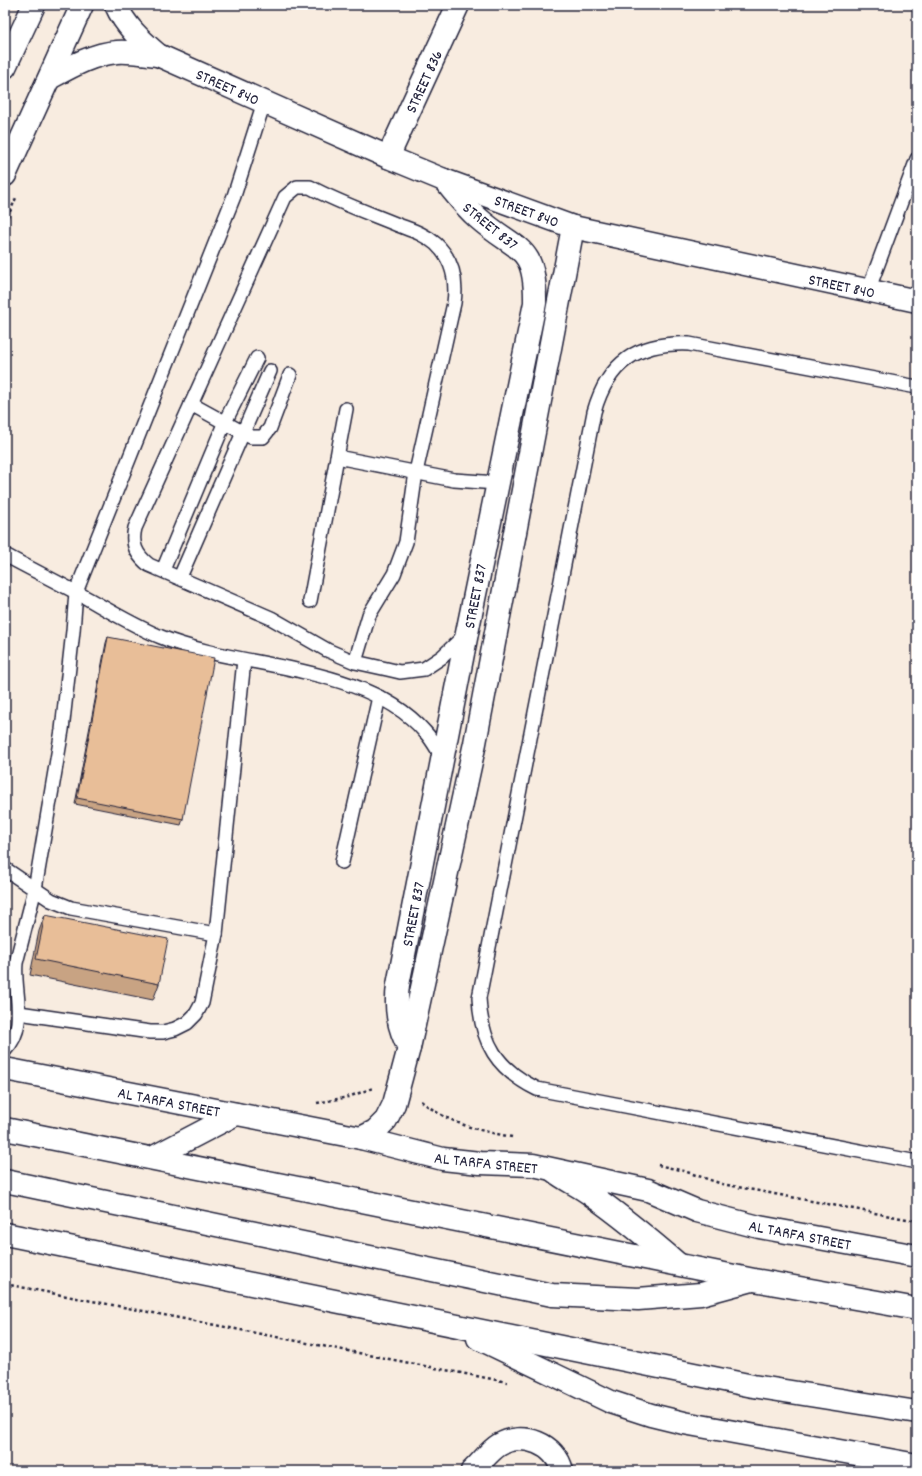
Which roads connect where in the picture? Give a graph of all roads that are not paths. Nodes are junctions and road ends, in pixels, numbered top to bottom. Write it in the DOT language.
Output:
graph roads {
  1 [pos="34,5"];
  2 [pos="82,5"];
  3 [pos="116,5"];
  4 [pos="458,5"];
  5 [pos="158,55"];
  6 [pos="5,67"];
  7 [pos="50,78"];
  8 [pos="264,102"];
  9 [pos="388,157"];
  10 [pos="917,158"];
  11 [pos="6,171"];
  12 [pos="444,180"];
  13 [pos="573,227"];
  14 [pos="868,291"];
  15 [pos="917,301"];
  16 [pos="257,358"];
  17 [pos="270,371"];
  18 [pos="290,375"];
  19 [pos="917,387"];
  20 [pos="192,404"];
  21 [pos="346,409"];
  22 [pos="224,424"];
  23 [pos="242,433"];
  24 [pos="337,457"];
  25 [pos="416,472"];
  26 [pos="497,483"];
  27 [pos="5,555"];
  28 [pos="163,570"];
  29 [pos="180,577"];
  30 [pos="76,592"];
  31 [pos="310,602"];
  32 [pos="467,633"];
  33 [pos="244,660"];
  34 [pos="355,662"];
  35 [pos="380,697"];
  36 [pos="442,757"];
  37 [pos="342,862"];
  38 [pos="5,869"];
  39 [pos="35,889"];
  40 [pos="216,934"];
  41 [pos="19,1013"];
  42 [pos="409,1048"];
  43 [pos="5,1050"];
  44 [pos="5,1069"];
  45 [pos="236,1114"];
  46 [pos="5,1129"];
  47 [pos="362,1138"];
  48 [pos="152,1158"];
  49 [pos="917,1162"];
  50 [pos="554,1171"];
  51 [pos="5,1181"];
  52 [pos="5,1234"];
  53 [pos="917,1256"];
  54 [pos="679,1264"];
  55 [pos="754,1280"];
  56 [pos="917,1308"];
  57 [pos="452,1325"];
  58 [pos="917,1412"];
  59 [pos="917,1465"];
  60 [pos="472,1471"];
  61 [pos="562,1471"];
  1 -- 6 [label="street"];
  2 -- 7 [label="street"];
  3 -- 5 [label="street, STREET 840"];
  4 -- 9 [label="street, STREET 836"];
  5 -- 7 [label="street, STREET 840"];
  5 -- 8 [label="street, STREET 840"];
  7 -- 11 [label="street"];
  8 -- 9 [label="street, STREET 840"];
  8 -- 30 [label="lane"];
  9 -- 12 [label="street, STREET 840"];
  10 -- 14 [label="lane"];
  12 -- 13 [label="street, STREET 840"];
  12 -- 26 [label="street, STREET 837"];
  13 -- 14 [label="street, STREET 840"];
  13 -- 42 [label="street, STREET 837"];
  14 -- 15 [label="street, STREET 840"];
  16 -- 22 [label="lane"];
  17 -- 23 [label="lane"];
  18 -- 23 [label="lane"];
  19 -- 49 [label="lane"];
  20 -- 22 [label="lane"];
  20 -- 25 [label="lane"];
  20 -- 28 [label="lane"];
  21 -- 24 [label="lane"];
  22 -- 23 [label="lane"];
  22 -- 28 [label="lane"];
  23 -- 29 [label="lane"];
  24 -- 25 [label="lane"];
  24 -- 31 [label="lane"];
  25 -- 26 [label="lane"];
  25 -- 34 [label="lane"];
  26 -- 32 [label="street, STREET 837"];
  27 -- 30 [label="lane"];
  28 -- 29 [label="lane"];
  29 -- 34 [label="lane"];
  30 -- 33 [label="lane"];
  30 -- 39 [label="lane"];
  32 -- 34 [label="lane"];
  32 -- 36 [label="street, STREET 837"];
  33 -- 35 [label="lane"];
  33 -- 40 [label="lane"];
  35 -- 36 [label="lane"];
  35 -- 37 [label="lane"];
  36 -- 42 [label="street, STREET 837"];
  38 -- 39 [label="lane"];
  39 -- 40 [label="lane"];
  39 -- 41 [label="lane"];
  40 -- 41 [label="lane"];
  41 -- 43 [label="lane"];
  42 -- 47 [label="street, STREET 837"];
  44 -- 45 [label="street, AL TARFA STREET"];
  45 -- 47 [label="street, AL TARFA STREET"];
  45 -- 48 [label="street"];
  46 -- 48 [label="street"];
  47 -- 50 [label="street, AL TARFA STREET"];
  48 -- 54 [label="street"];
  50 -- 53 [label="street, AL TARFA STREET"];
  50 -- 54 [label="street"];
  51 -- 55 [label="street"];
  52 -- 57 [label="street"];
  54 -- 55 [label="street"];
  55 -- 56 [label="street"];
  57 -- 58 [label="street"];
  57 -- 59 [label="street"];
  60 -- 61 [label="street"];
}
